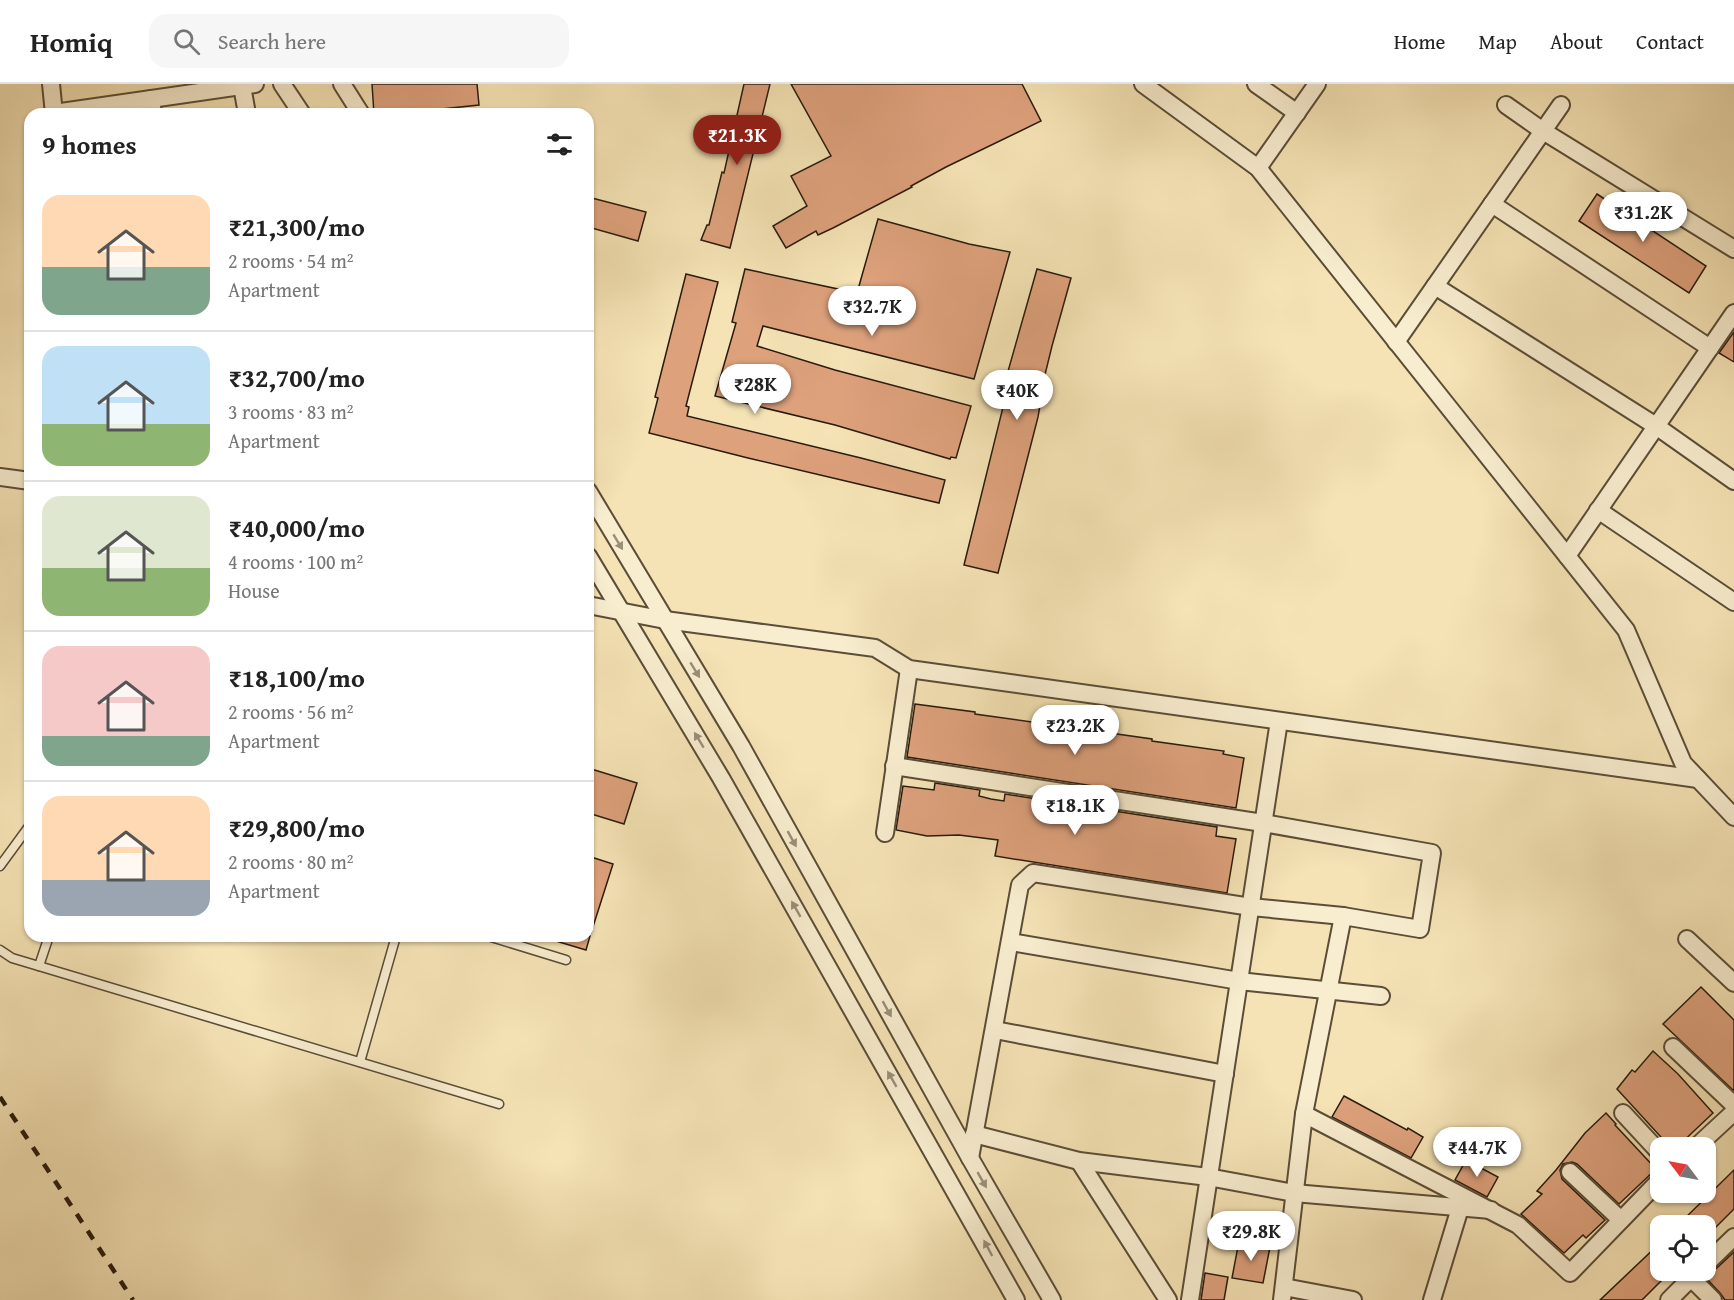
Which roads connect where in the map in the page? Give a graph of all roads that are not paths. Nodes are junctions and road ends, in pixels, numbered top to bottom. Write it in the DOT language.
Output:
graph roads {
  1 [pos="51,84"];
  2 [pos="282,84"];
  3 [pos="342,84"];
  4 [pos="1143,84"];
  5 [pos="1256,84"];
  6 [pos="1317,84"];
  7 [pos="249,85"];
  8 [pos="1506,105"];
  9 [pos="1561,105"];
  10 [pos="152,106"];
  11 [pos="53,108"];
  12 [pos="124,108"];
  13 [pos="247,108"];
  14 [pos="298,108"];
  15 [pos="357,108"];
  16 [pos="1297,113"];
  17 [pos="1543,131"];
  18 [pos="1258,168"];
  19 [pos="1492,204"];
  20 [pos="1734,249"];
  21 [pos="1435,286"];
  22 [pos="1734,313"];
  23 [pos="1396,342"];
  24 [pos="1710,348"];
  25 [pos="1656,426"];
  26 [pos="1732,476"];
  27 [pos="0,477"];
  28 [pos="24,480"];
  29 [pos="594,501"];
  30 [pos="1598,510"];
  31 [pos="1567,556"];
  32 [pos="594,566"];
  33 [pos="1734,602"];
  34 [pos="594,605"];
  35 [pos="621,611"];
  36 [pos="665,620"];
  37 [pos="909,669"];
  38 [pos="1279,721"];
  39 [pos="894,766"];
  40 [pos="1698,779"];
  41 [pos="1734,817"];
  42 [pos="1263,823"];
  43 [pos="24,833"];
  44 [pos="885,833"];
  45 [pos="0,866"];
  46 [pos="1251,907"];
  47 [pos="1343,916"];
  48 [pos="1687,939"];
  49 [pos="47,942"];
  50 [pos="394,942"];
  51 [pos="508,942"];
  52 [pos="1011,942"];
  53 [pos="0,950"];
  54 [pos="566,960"];
  55 [pos="39,966"];
  56 [pos="1239,981"];
  57 [pos="1734,983"];
  58 [pos="1327,990"];
  59 [pos="1381,996"];
  60 [pos="994,1030"];
  61 [pos="1673,1047"];
  62 [pos="360,1062"];
  63 [pos="1225,1074"];
  64 [pos="500,1104"];
  65 [pos="1734,1105"];
  66 [pos="1734,1112"];
  67 [pos="1623,1113"];
  68 [pos="1304,1114"];
  69 [pos="974,1134"];
  70 [pos="1707,1137"];
  71 [pos="1650,1142"];
  72 [pos="970,1158"];
  73 [pos="1079,1161"];
  74 [pos="1570,1172"];
  75 [pos="1208,1177"];
  76 [pos="1650,1190"];
  77 [pos="1294,1193"];
  78 [pos="1460,1208"];
  79 [pos="1491,1210"];
  80 [pos="1621,1220"];
  81 [pos="1734,1237"];
  82 [pos="1716,1254"];
  83 [pos="1688,1281"];
  84 [pos="1700,1281"];
  85 [pos="1283,1294"];
  86 [pos="1016,1300"];
  87 [pos="1052,1300"];
  88 [pos="1168,1300"];
  89 [pos="1190,1300"];
  90 [pos="1353,1300"];
  91 [pos="1432,1300"];
  92 [pos="1669,1300"];
  93 [pos="1713,1300"];
  1 -- 11 [label="street"];
  2 -- 14 [label="street"];
  3 -- 15 [label="street"];
  4 -- 18 [label="street"];
  5 -- 16 [label="street"];
  6 -- 16 [label="street"];
  7 -- 10 [label="street"];
  7 -- 13 [label="street"];
  8 -- 17 [label="street"];
  9 -- 17 [label="street"];
  10 -- 12 [label="street"];
  16 -- 18 [label="street"];
  17 -- 19 [label="street"];
  17 -- 20 [label="street"];
  18 -- 23 [label="street"];
  19 -- 21 [label="street"];
  19 -- 24 [label="street"];
  21 -- 23 [label="street"];
  21 -- 25 [label="street"];
  22 -- 24 [label="street"];
  23 -- 31 [label="street"];
  24 -- 25 [label="street"];
  25 -- 26 [label="street"];
  25 -- 30 [label="street"];
  27 -- 28 [label="street"];
  29 -- 36 [label="street, one-way"];
  30 -- 31 [label="street"];
  30 -- 33 [label="street"];
  31 -- 40 [label="street"];
  32 -- 35 [label="street"];
  34 -- 35 [label="street"];
  35 -- 36 [label="street"];
  86 -- 35 [label="street, one-way"];
  36 -- 37 [label="street"];
  36 -- 72 [label="street, one-way"];
  37 -- 38 [label="street"];
  37 -- 39 [label="street"];
  38 -- 40 [label="street"];
  38 -- 42 [label="street"];
  39 -- 42 [label="street"];
  39 -- 44 [label="street"];
  40 -- 41 [label="street"];
  42 -- 46 [label="street"];
  42 -- 47 [label="street"];
  43 -- 45 [label="lane"];
  46 -- 47 [label="street"];
  46 -- 52 [label="street"];
  46 -- 56 [label="street"];
  47 -- 58 [label="street"];
  48 -- 57 [label="street"];
  49 -- 55 [label="lane"];
  50 -- 62 [label="lane"];
  51 -- 54 [label="lane"];
  52 -- 56 [label="street"];
  52 -- 60 [label="street"];
  53 -- 55 [label="lane"];
  55 -- 62 [label="lane"];
  56 -- 58 [label="street"];
  56 -- 63 [label="street"];
  58 -- 59 [label="street"];
  58 -- 68 [label="street"];
  60 -- 63 [label="street"];
  60 -- 69 [label="street"];
  61 -- 65 [label="street"];
  62 -- 64 [label="lane"];
  63 -- 75 [label="street"];
  66 -- 70 [label="street"];
  67 -- 71 [label="street"];
  68 -- 77 [label="street"];
  68 -- 79 [label="street"];
  69 -- 72 [label="street"];
  69 -- 73 [label="street"];
  72 -- 87 [label="street, one-way"];
  73 -- 75 [label="street"];
  73 -- 88 [label="street"];
  74 -- 80 [label="street"];
  75 -- 77 [label="street"];
  75 -- 89 [label="street"];
  76 -- 80 [label="street"];
  77 -- 78 [label="street"];
  77 -- 85 [label="street"];
  78 -- 79 [label="street"];
  78 -- 91 [label="street"];
  79 -- 80 [label="street"];
  81 -- 82 [label="street"];
  83 -- 92 [label="street"];
  84 -- 93 [label="street"];
  85 -- 90 [label="street"];
}
